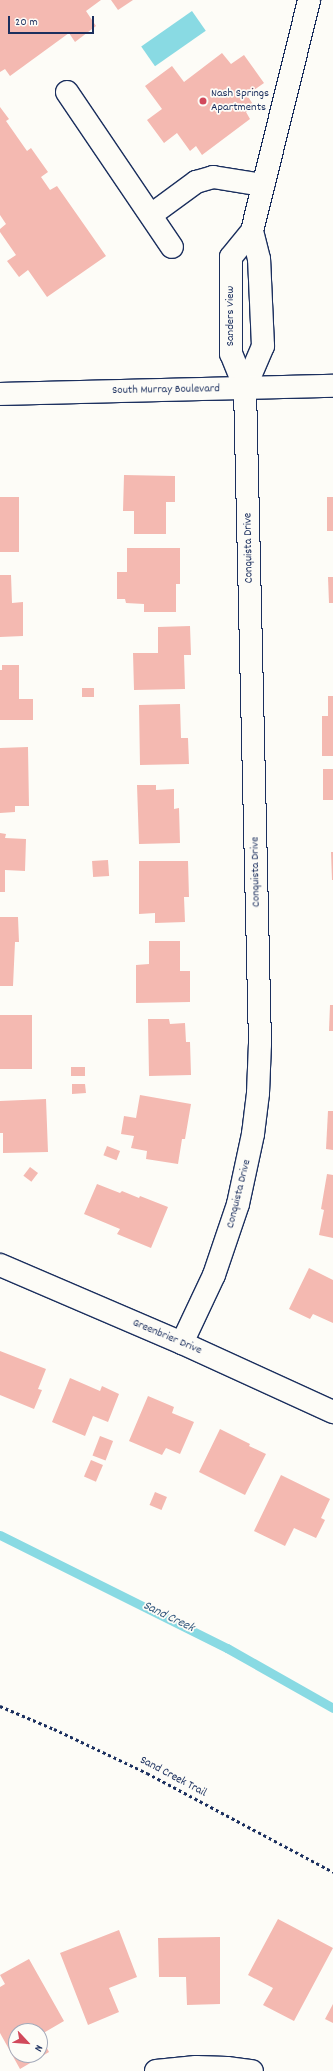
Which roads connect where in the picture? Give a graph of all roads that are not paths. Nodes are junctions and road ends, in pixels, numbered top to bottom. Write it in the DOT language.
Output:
graph roads {
  1 [pos="309,0"];
  2 [pos="68,92"];
  3 [pos="263,185"];
  4 [pos="151,215"];
  5 [pos="252,231"];
  6 [pos="172,246"];
  7 [pos="333,386"];
  8 [pos="245,388"];
  9 [pos="0,394"];
  10 [pos="0,1265"];
  11 [pos="182,1344"];
  12 [pos="333,1412"];
  13 [pos="156,2071"];
  14 [pos="252,2071"];
  1 -- 3 [label="street, Sanders View"];
  2 -- 4 [label="street"];
  3 -- 4 [label="street"];
  3 -- 5 [label="street, Sanders View"];
  4 -- 6 [label="street"];
  5 -- 8 [label="street, Sanders View"];
  5 -- 8 [label="street, Sanders View"];
  7 -- 8 [label="street, South Murray Boulevard"];
  8 -- 9 [label="street, South Murray Boulevard"];
  8 -- 11 [label="street, Conquista Drive"];
  10 -- 11 [label="street, Greenbrier Drive"];
  11 -- 12 [label="street, Greenbrier Drive"];
  13 -- 14 [label="street"];
}
